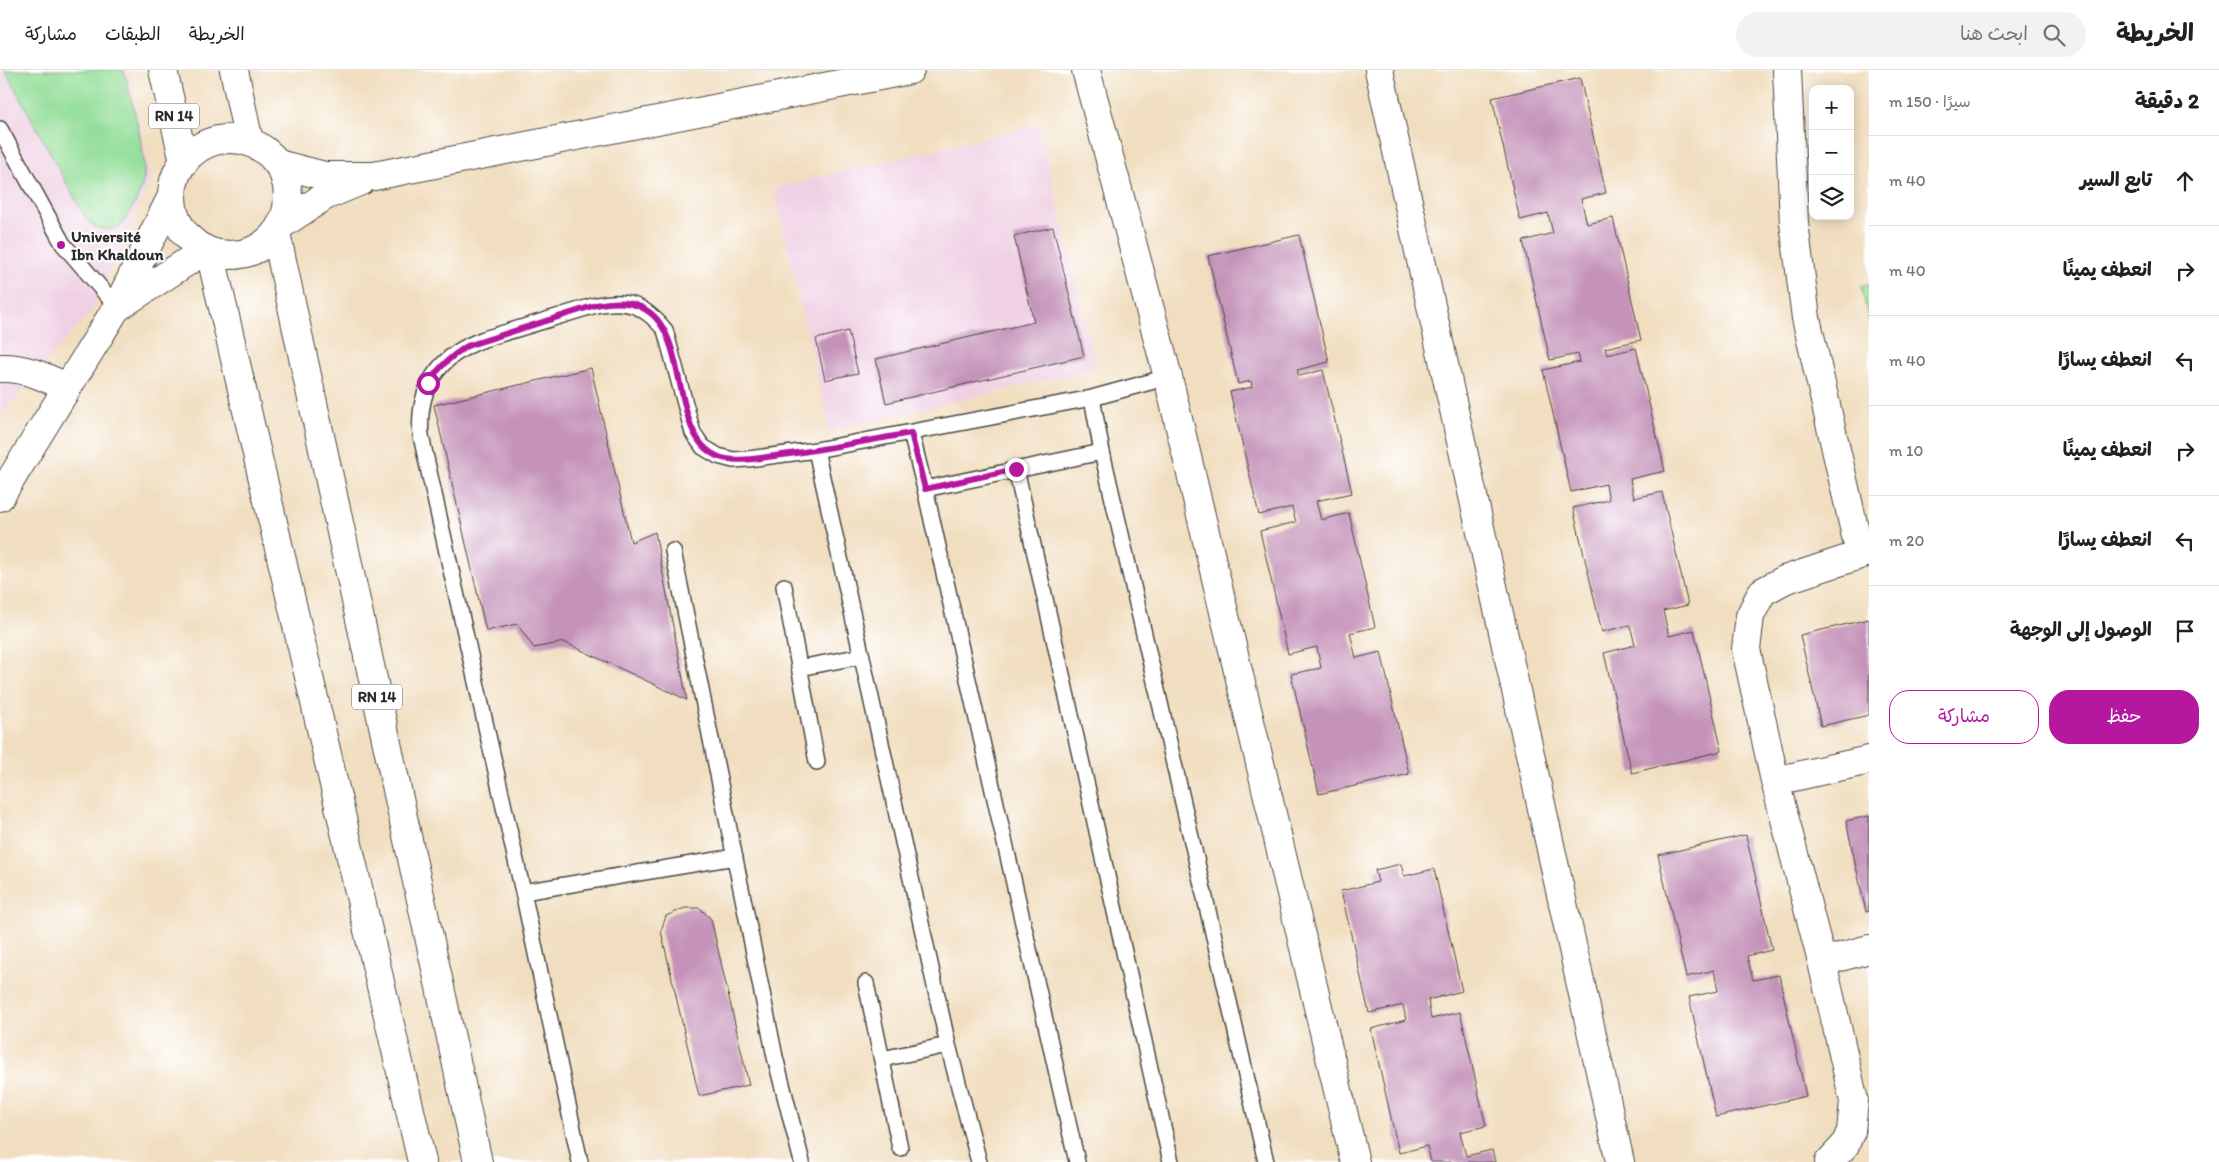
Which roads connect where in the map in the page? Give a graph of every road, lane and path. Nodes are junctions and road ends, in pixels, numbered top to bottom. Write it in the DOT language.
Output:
graph roads {
  1 [pos="163,70"];
  2 [pos="234,70"];
  3 [pos="910,70"];
  4 [pos="1086,70"];
  5 [pos="1379,70"];
  6 [pos="1787,70"];
  7 [pos="0,129"];
  8 [pos="249,142"];
  9 [pos="184,162"];
  10 [pos="278,164"];
  11 [pos="374,176"];
  12 [pos="172,196"];
  13 [pos="278,229"];
  14 [pos="208,251"];
  15 [pos="117,308"];
  16 [pos="0,368"];
  17 [pos="1168,377"];
  18 [pos="66,387"];
  19 [pos="1092,398"];
  20 [pos="911,433"];
  21 [pos="816,450"];
  22 [pos="1102,452"];
  23 [pos="1016,469"];
  24 [pos="925,489"];
  25 [pos="0,497"];
  26 [pos="673,551"];
  27 [pos="1865,553"];
  28 [pos="784,586"];
  29 [pos="862,656"];
  30 [pos="799,668"];
  31 [pos="1869,760"];
  32 [pos="817,762"];
  33 [pos="1775,780"];
  34 [pos="735,857"];
  35 [pos="523,892"];
  36 [pos="1869,949"];
  37 [pos="1822,962"];
  38 [pos="866,983"];
  39 [pos="948,1045"];
  40 [pos="882,1059"];
  41 [pos="900,1148"];
  42 [pos="422,1162"];
  43 [pos="478,1162"];
  44 [pos="580,1162"];
  45 [pos="802,1162"];
  46 [pos="979,1162"];
  47 [pos="1077,1162"];
  48 [pos="1172,1162"];
  49 [pos="1266,1162"];
  50 [pos="1355,1162"];
  51 [pos="1620,1162"];
  52 [pos="1829,1162"];
  1 -- 9 [label="main road, RN 14"];
  2 -- 8 [label="main road"];
  3 -- 11 [label="main road"];
  4 -- 17 [label="main road"];
  5 -- 51 [label="main road"];
  6 -- 27 [label="main road"];
  7 -- 15 [label="lane"];
  8 -- 9 [label="main road"];
  8 -- 10 [label="main road"];
  9 -- 12 [label="main road"];
  10 -- 11 [label="main road"];
  10 -- 13 [label="main road"];
  11 -- 13 [label="main road"];
  12 -- 14 [label="main road"];
  12 -- 15 [label="main road"];
  13 -- 14 [label="main road"];
  13 -- 43 [label="main road, RN 14"];
  14 -- 15 [label="main road"];
  14 -- 42 [label="main road"];
  15 -- 18 [label="main road"];
  16 -- 18 [label="main road"];
  17 -- 19 [label="lane"];
  17 -- 50 [label="main road"];
  18 -- 25 [label="main road"];
  19 -- 20 [label="lane"];
  19 -- 22 [label="lane"];
  20 -- 21 [label="lane"];
  20 -- 24 [label="lane"];
  21 -- 29 [label="lane"];
  21 -- 35 [label="lane"];
  22 -- 23 [label="lane"];
  22 -- 49 [label="lane"];
  23 -- 24 [label="lane"];
  23 -- 48 [label="lane"];
  24 -- 47 [label="lane"];
  26 -- 34 [label="lane"];
  27 -- 33 [label="main road"];
  28 -- 30 [label="lane"];
  29 -- 30 [label="lane"];
  29 -- 39 [label="lane"];
  30 -- 32 [label="lane"];
  31 -- 33 [label="main road"];
  33 -- 37 [label="main road"];
  34 -- 35 [label="lane"];
  34 -- 45 [label="lane"];
  35 -- 44 [label="lane"];
  36 -- 37 [label="main road"];
  37 -- 52 [label="main road"];
  38 -- 40 [label="lane"];
  39 -- 40 [label="lane"];
  39 -- 46 [label="lane"];
  40 -- 41 [label="lane"];
}
